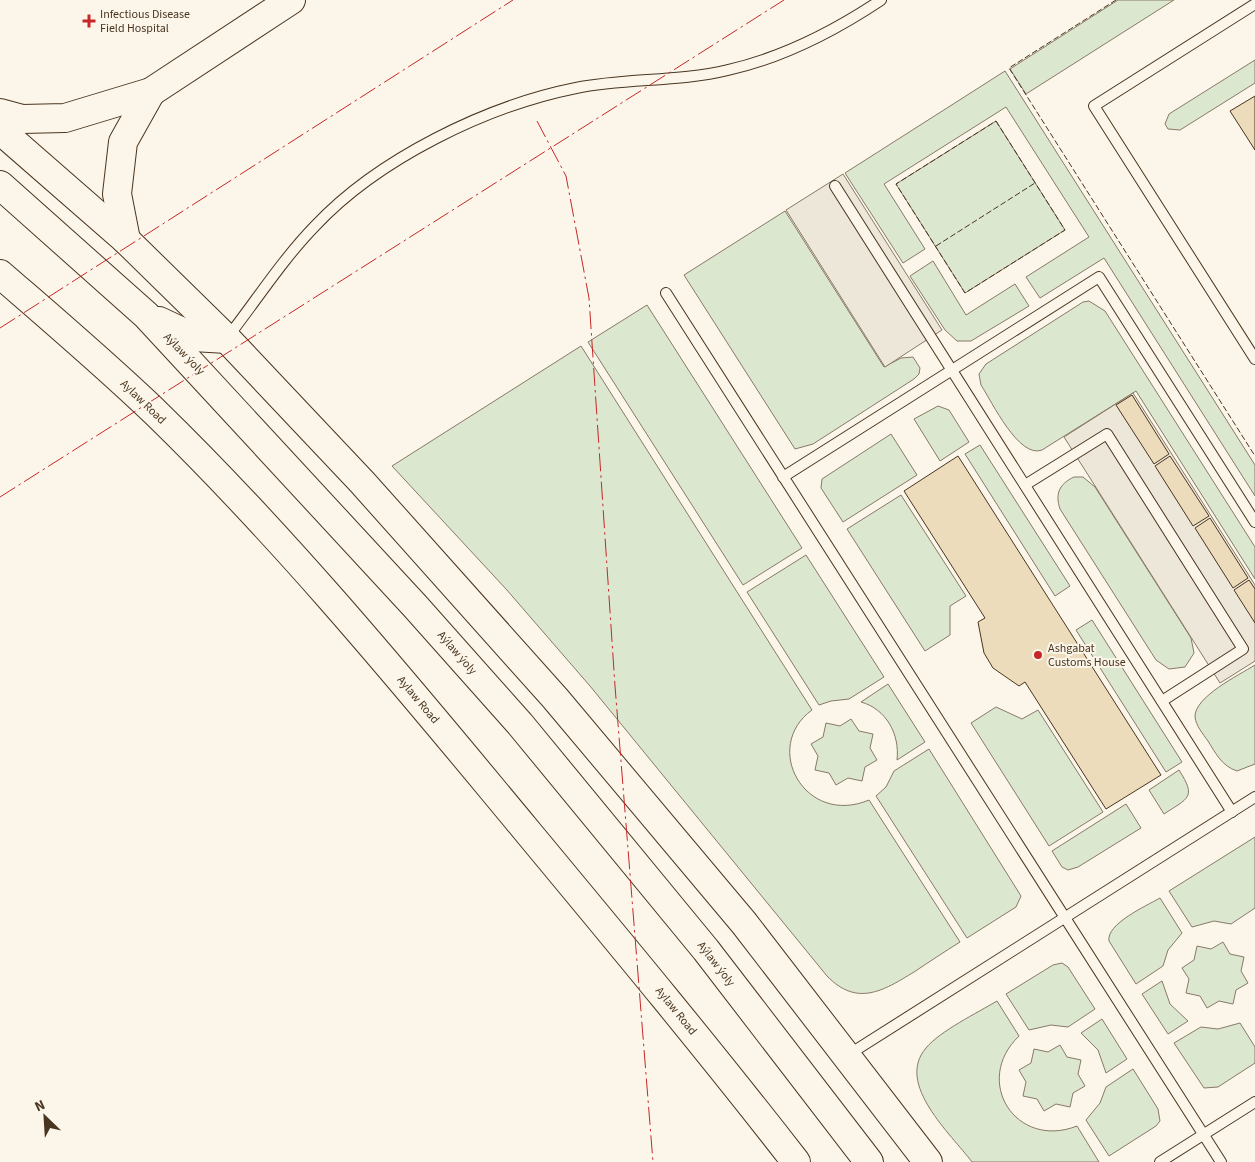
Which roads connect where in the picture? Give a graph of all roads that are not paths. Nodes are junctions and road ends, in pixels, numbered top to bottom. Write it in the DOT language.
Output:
graph roads {
  1 [pos="291,0"];
  2 [pos="881,0"];
  3 [pos="1255,4"];
  4 [pos="151,92"];
  5 [pos="0,113"];
  6 [pos="0,130"];
  7 [pos="0,185"];
  8 [pos="835,186"];
  9 [pos="126,240"];
  10 [pos="0,274"];
  11 [pos="666,293"];
  12 [pos="146,315"];
  13 [pos="227,339"];
  14 [pos="1255,359"];
  15 [pos="952,370"];
  16 [pos="783,477"];
  17 [pos="1025,485"];
  18 [pos="1255,522"];
  19 [pos="1162,701"];
  20 [pos="1255,797"];
  21 [pos="1232,812"];
  22 [pos="1065,918"];
  23 [pos="847,1055"];
  24 [pos="1255,1102"];
  25 [pos="1203,1134"];
  26 [pos="796,1162"];
  27 [pos="869,1162"];
  28 [pos="928,1162"];
  29 [pos="1160,1162"];
  30 [pos="1221,1162"];
  1 -- 4 [label="main road"];
  2 -- 13 [label="lane"];
  3 -- 14 [label="lane"];
  4 -- 5 [label="main road"];
  4 -- 9 [label="main road"];
  6 -- 9 [label="main road"];
  7 -- 12 [label="main road, Aýlaw ýoly"];
  8 -- 15 [label="lane"];
  9 -- 13 [label="main road"];
  10 -- 26 [label="main road, Aylaw Road"];
  11 -- 16 [label="lane"];
  12 -- 13 [label="main road"];
  12 -- 27 [label="main road, Aýlaw ýoly"];
  13 -- 23 [label="main road"];
  15 -- 16 [label="lane"];
  15 -- 17 [label="lane"];
  15 -- 18 [label="lane"];
  16 -- 22 [label="lane"];
  17 -- 19 [label="lane"];
  17 -- 19 [label="lane"];
  19 -- 21 [label="lane"];
  20 -- 21 [label="lane"];
  21 -- 22 [label="lane"];
  22 -- 23 [label="lane"];
  22 -- 25 [label="lane"];
  23 -- 28 [label="main road"];
  24 -- 25 [label="lane"];
  25 -- 29 [label="lane"];
  25 -- 30 [label="lane"];
}
